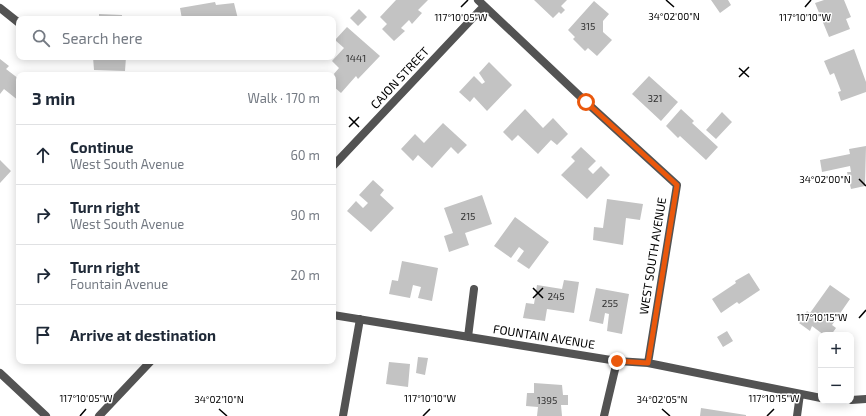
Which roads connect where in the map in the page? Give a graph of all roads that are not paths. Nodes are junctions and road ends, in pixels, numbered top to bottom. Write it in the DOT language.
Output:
graph roads {
  1 [pos="478,0"];
  2 [pos="484,6"];
  3 [pos="0,8"];
  4 [pos="16,21"];
  5 [pos="336,163"];
  6 [pos="474,289"];
  7 [pos="336,315"];
  8 [pos="360,319"];
  9 [pos="468,337"];
  10 [pos="617,361"];
  11 [pos="648,363"];
  12 [pos="148,364"];
  13 [pos="0,373"];
  14 [pos="800,394"];
  15 [pos="818,397"];
  16 [pos="866,399"];
  17 [pos="854,400"];
  18 [pos="46,416"];
  19 [pos="100,416"];
  20 [pos="343,416"];
  21 [pos="604,416"];
  22 [pos="797,416"];
  1 -- 2 [label="street, WEST SOUTH AVENUE"];
  2 -- 5 [label="street, CAJON STREET"];
  2 -- 11 [label="street, WEST SOUTH AVENUE"];
  3 -- 4 [label="street"];
  6 -- 9 [label="street"];
  7 -- 8 [label="street, FOUNTAIN AVENUE"];
  8 -- 9 [label="street, FOUNTAIN AVENUE"];
  8 -- 20 [label="street"];
  9 -- 10 [label="street, FOUNTAIN AVENUE"];
  10 -- 11 [label="street, FOUNTAIN AVENUE"];
  10 -- 21 [label="street"];
  11 -- 14 [label="street, FOUNTAIN AVENUE"];
  12 -- 19 [label="street"];
  13 -- 18 [label="street"];
  14 -- 15 [label="street, FOUNTAIN AVENUE"];
  14 -- 22 [label="street"];
  16 -- 17 [label="street"];
}
